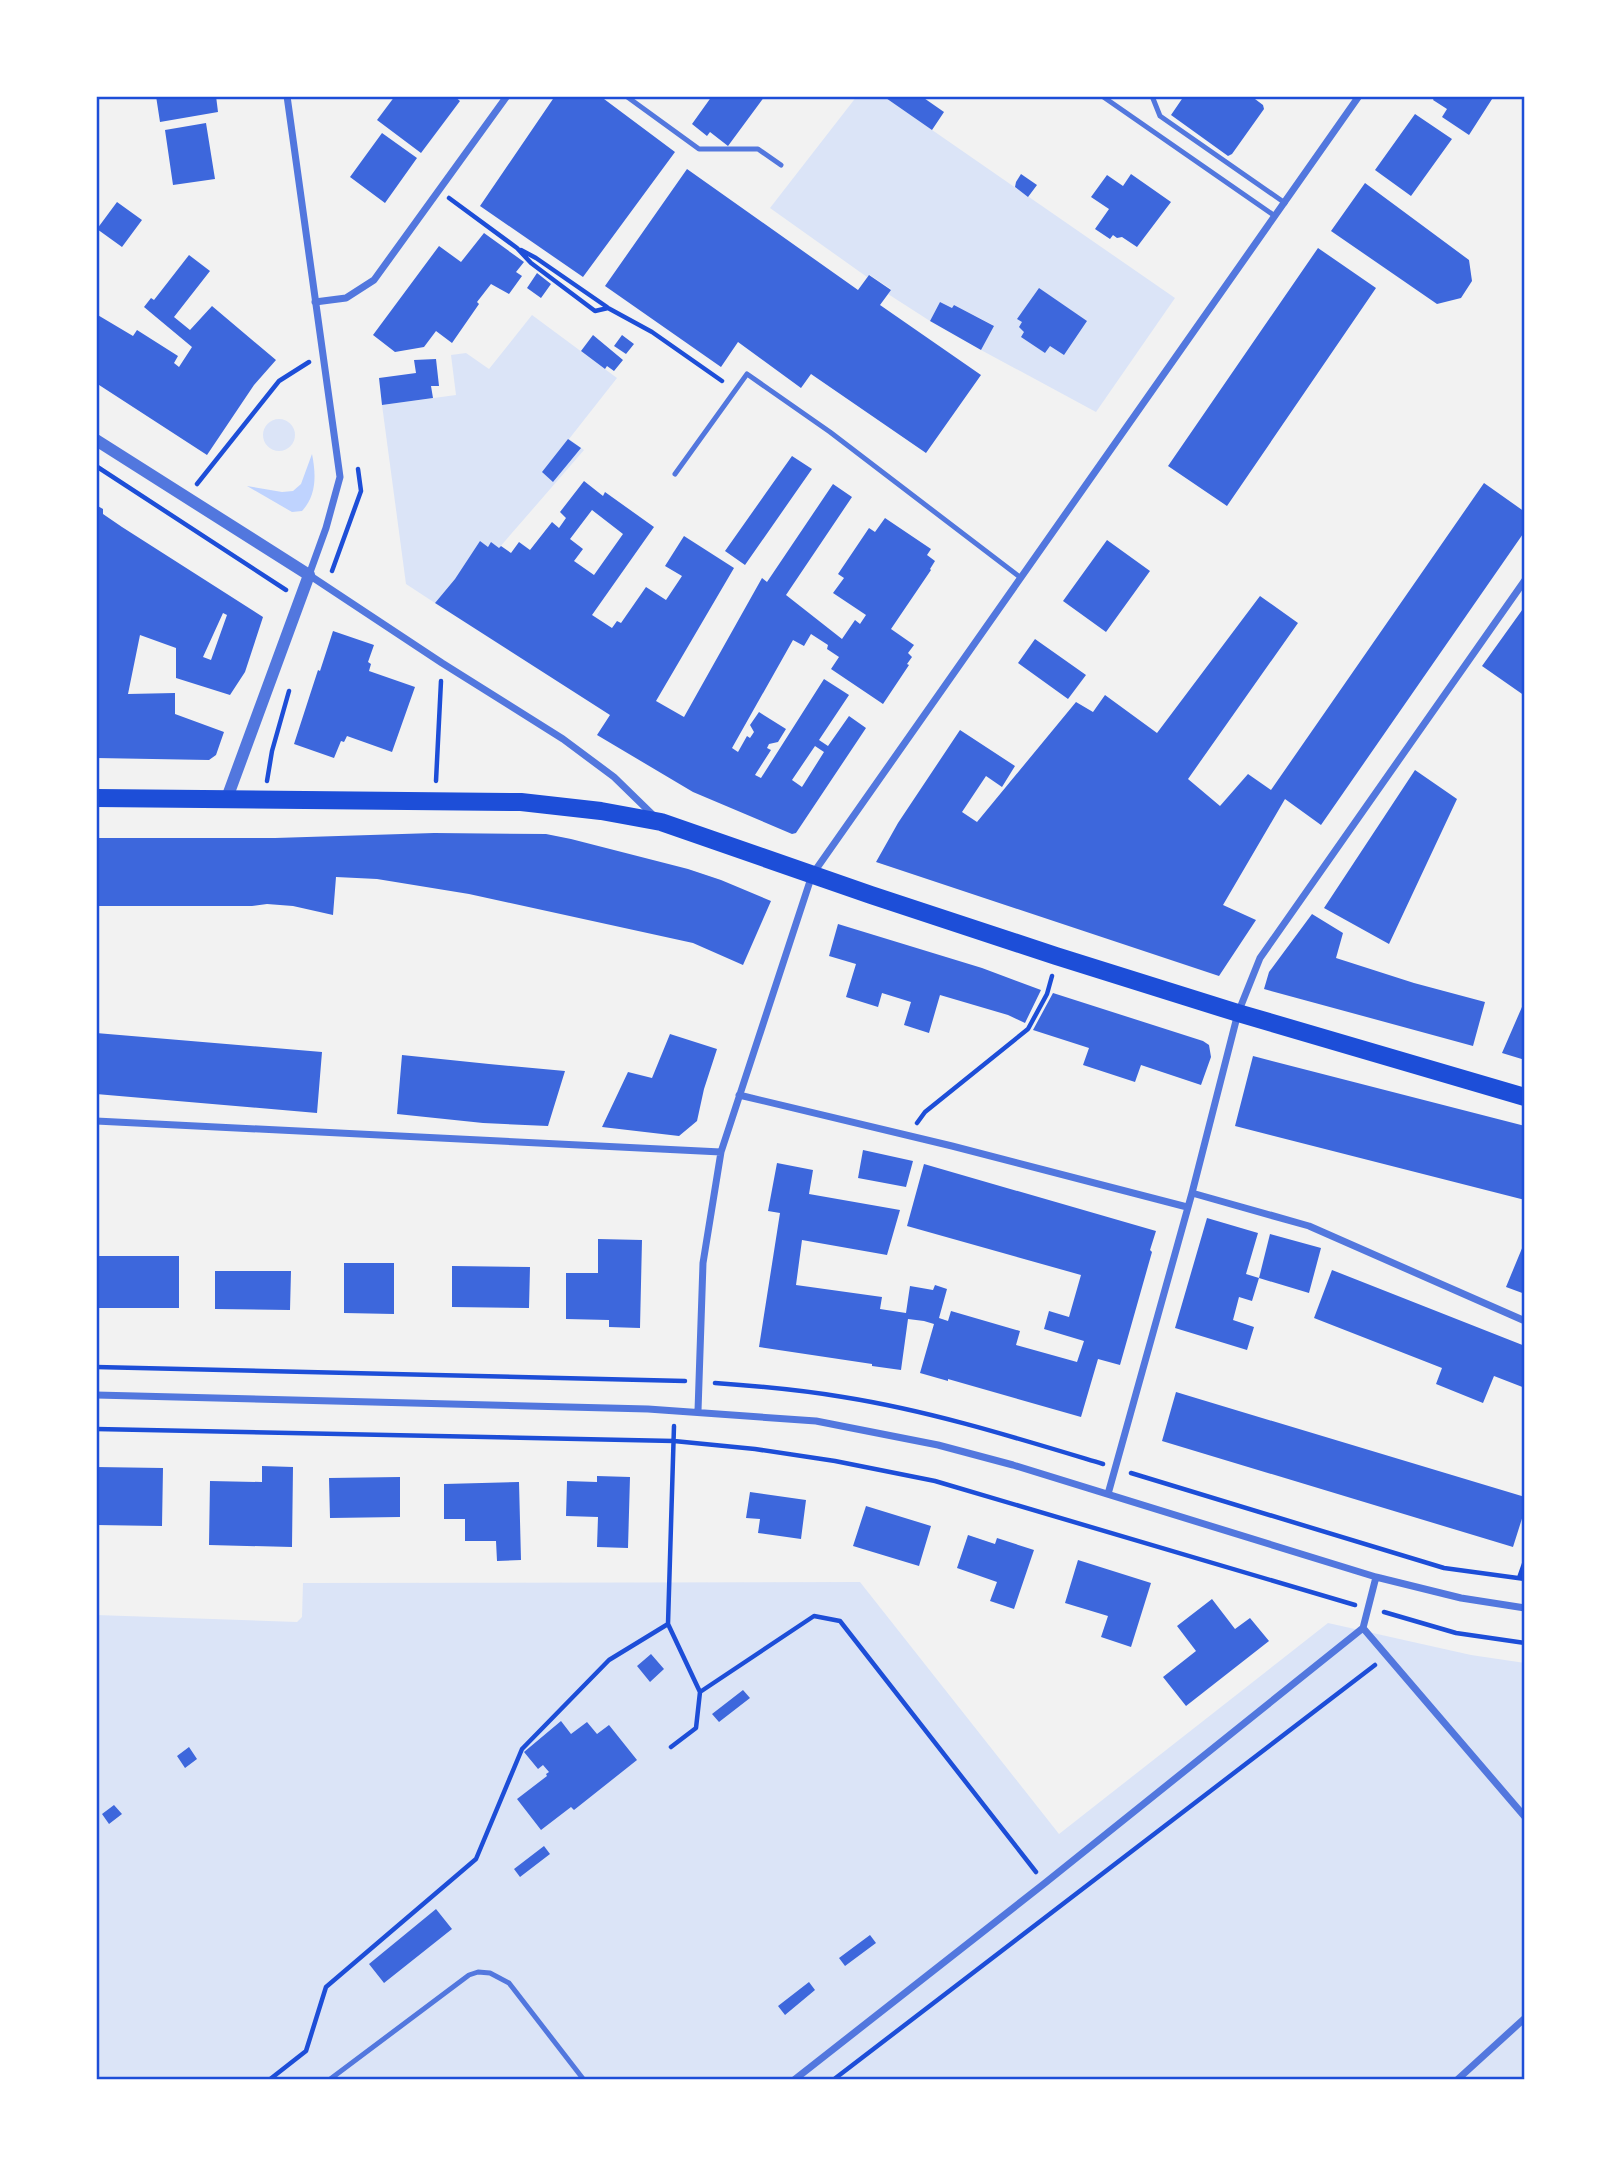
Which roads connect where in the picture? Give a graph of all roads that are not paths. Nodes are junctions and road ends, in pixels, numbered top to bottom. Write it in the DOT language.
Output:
graph roads {
  1 [pos="287,96"];
  2 [pos="508,96"];
  3 [pos="626,96"];
  4 [pos="1102,96"];
  5 [pos="1152,96"];
  6 [pos="1359,96"];
  7 [pos="781,166"];
  8 [pos="1285,203"];
  9 [pos="1275,216"];
  10 [pos="316,302"];
  11 [pos="96,440"];
  12 [pos="675,474"];
  13 [pos="309,575"];
  14 [pos="1021,578"];
  15 [pos="1525,580"];
  16 [pos="96,798"];
  17 [pos="227,798"];
  18 [pos="661,822"];
  19 [pos="812,875"];
  20 [pos="1238,1013"];
  21 [pos="739,1095"];
  22 [pos="1525,1097"];
  23 [pos="96,1121"];
  24 [pos="721,1152"];
  25 [pos="1192,1193"];
  26 [pos="1187,1207"];
  27 [pos="1525,1321"];
  28 [pos="96,1395"];
  29 [pos="698,1411"];
  30 [pos="1108,1494"];
  31 [pos="1376,1577"];
  32 [pos="1525,1608"];
  33 [pos="1363,1628"];
  34 [pos="1525,1817"];
  35 [pos="1525,2018"];
  36 [pos="329,2080"];
  37 [pos="584,2080"];
  38 [pos="794,2080"];
  39 [pos="1457,2080"];
  1 -- 10 [label="street"];
  2 -- 10 [label="street"];
  3 -- 7 [label="lane"];
  4 -- 9 [label="lane"];
  5 -- 8 [label="lane"];
  6 -- 8 [label="street"];
  8 -- 9 [label="street"];
  9 -- 14 [label="street"];
  10 -- 13 [label="street"];
  11 -- 13 [label="street"];
  12 -- 14 [label="lane"];
  13 -- 17 [label="street"];
  13 -- 18 [label="street"];
  14 -- 19 [label="street"];
  15 -- 20 [label="street"];
  16 -- 17 [label="main road"];
  17 -- 18 [label="main road"];
  18 -- 19 [label="main road"];
  19 -- 20 [label="main road"];
  19 -- 21 [label="street"];
  20 -- 22 [label="main road"];
  20 -- 25 [label="street"];
  21 -- 24 [label="street"];
  21 -- 26 [label="street"];
  23 -- 24 [label="street"];
  24 -- 29 [label="street"];
  25 -- 26 [label="street"];
  25 -- 27 [label="street"];
  26 -- 30 [label="street"];
  28 -- 29 [label="street"];
  29 -- 30 [label="street"];
  30 -- 31 [label="street"];
  31 -- 32 [label="street"];
  31 -- 33 [label="street"];
  33 -- 34 [label="street"];
  33 -- 38 [label="street"];
  35 -- 39 [label="street"];
  36 -- 37 [label="lane"];
}
